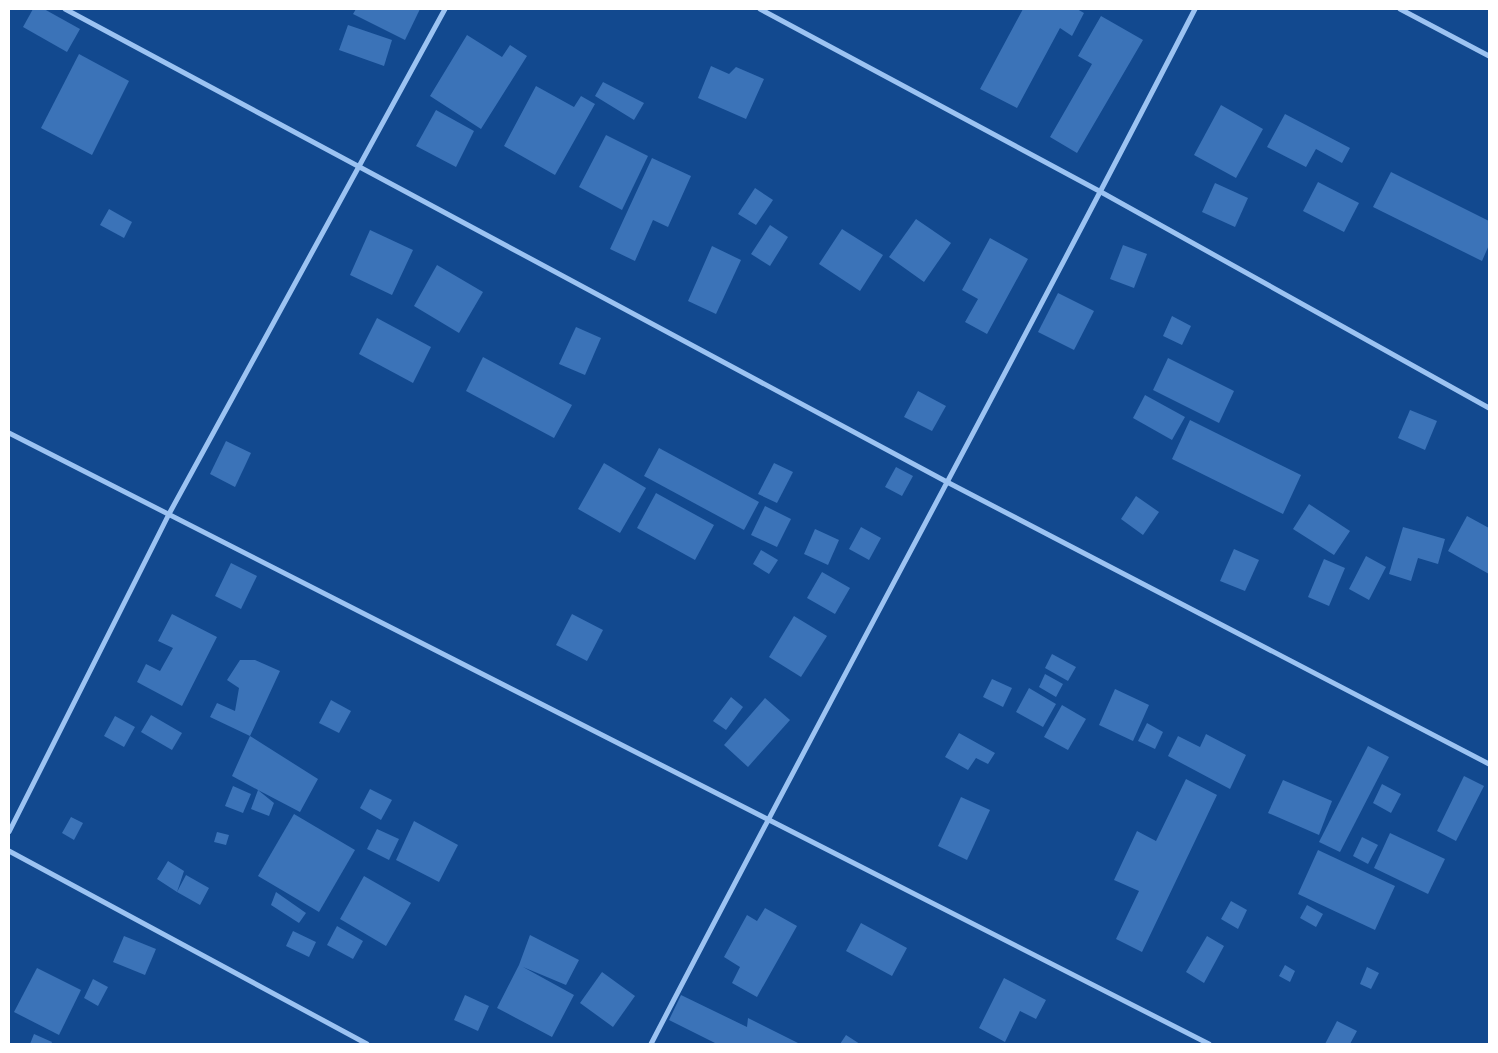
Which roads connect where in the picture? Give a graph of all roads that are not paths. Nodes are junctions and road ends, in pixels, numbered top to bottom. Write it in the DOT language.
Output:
graph roads {
  1 [pos="65,9"];
  2 [pos="445,9"];
  3 [pos="760,9"];
  4 [pos="1195,9"];
  5 [pos="1400,9"];
  6 [pos="1489,56"];
  7 [pos="358,166"];
  8 [pos="1101,192"];
  9 [pos="1489,408"];
  10 [pos="9,432"];
  11 [pos="947,482"];
  12 [pos="169,514"];
  13 [pos="1489,764"];
  14 [pos="768,819"];
  15 [pos="9,832"];
  16 [pos="9,851"];
  17 [pos="367,1044"];
  18 [pos="651,1044"];
  19 [pos="1209,1044"];
  1 -- 7 [label="street"];
  2 -- 7 [label="street"];
  3 -- 8 [label="street"];
  4 -- 8 [label="street"];
  5 -- 6 [label="street"];
  7 -- 11 [label="street"];
  7 -- 12 [label="street"];
  8 -- 9 [label="street"];
  8 -- 11 [label="street"];
  10 -- 12 [label="street"];
  11 -- 13 [label="street"];
  11 -- 14 [label="street"];
  12 -- 14 [label="street"];
  12 -- 15 [label="street"];
  14 -- 18 [label="street"];
  14 -- 19 [label="street"];
  16 -- 17 [label="street"];
}
